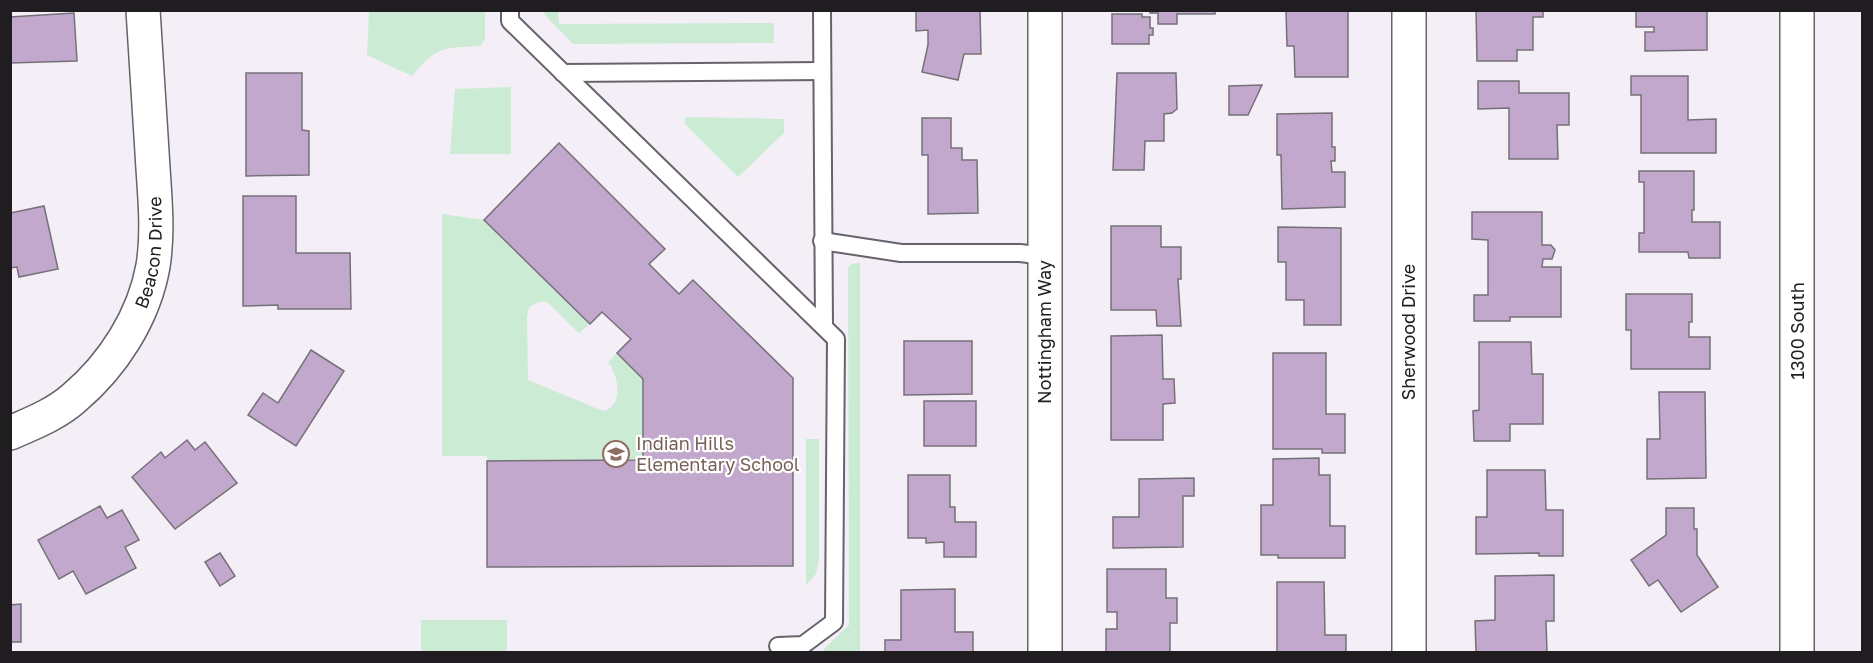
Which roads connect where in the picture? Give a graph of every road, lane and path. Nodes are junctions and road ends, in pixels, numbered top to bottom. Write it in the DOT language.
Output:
graph roads {
  1 [pos="143,10"];
  2 [pos="510,10"];
  3 [pos="822,10"];
  4 [pos="1045,10"];
  5 [pos="1409,10"];
  6 [pos="1797,10"];
  7 [pos="822,71"];
  8 [pos="563,73"];
  9 [pos="822,241"];
  10 [pos="1045,256"];
  11 [pos="824,327"];
  12 [pos="10,433"];
  13 [pos="778,646"];
  14 [pos="1045,652"];
  15 [pos="1409,652"];
  16 [pos="1797,652"];
  1 -- 12 [label="street, Beacon Drive"];
  2 -- 8 [label="lane"];
  3 -- 7 [label="lane"];
  4 -- 10 [label="street, Nottingham Way"];
  5 -- 15 [label="street, Sherwood Drive"];
  6 -- 16 [label="street, 1300 South"];
  7 -- 8 [label="lane"];
  7 -- 9 [label="lane"];
  8 -- 11 [label="lane"];
  9 -- 10 [label="lane"];
  9 -- 11 [label="lane"];
  10 -- 14 [label="street, Nottingham Way"];
  11 -- 13 [label="lane"];
}
